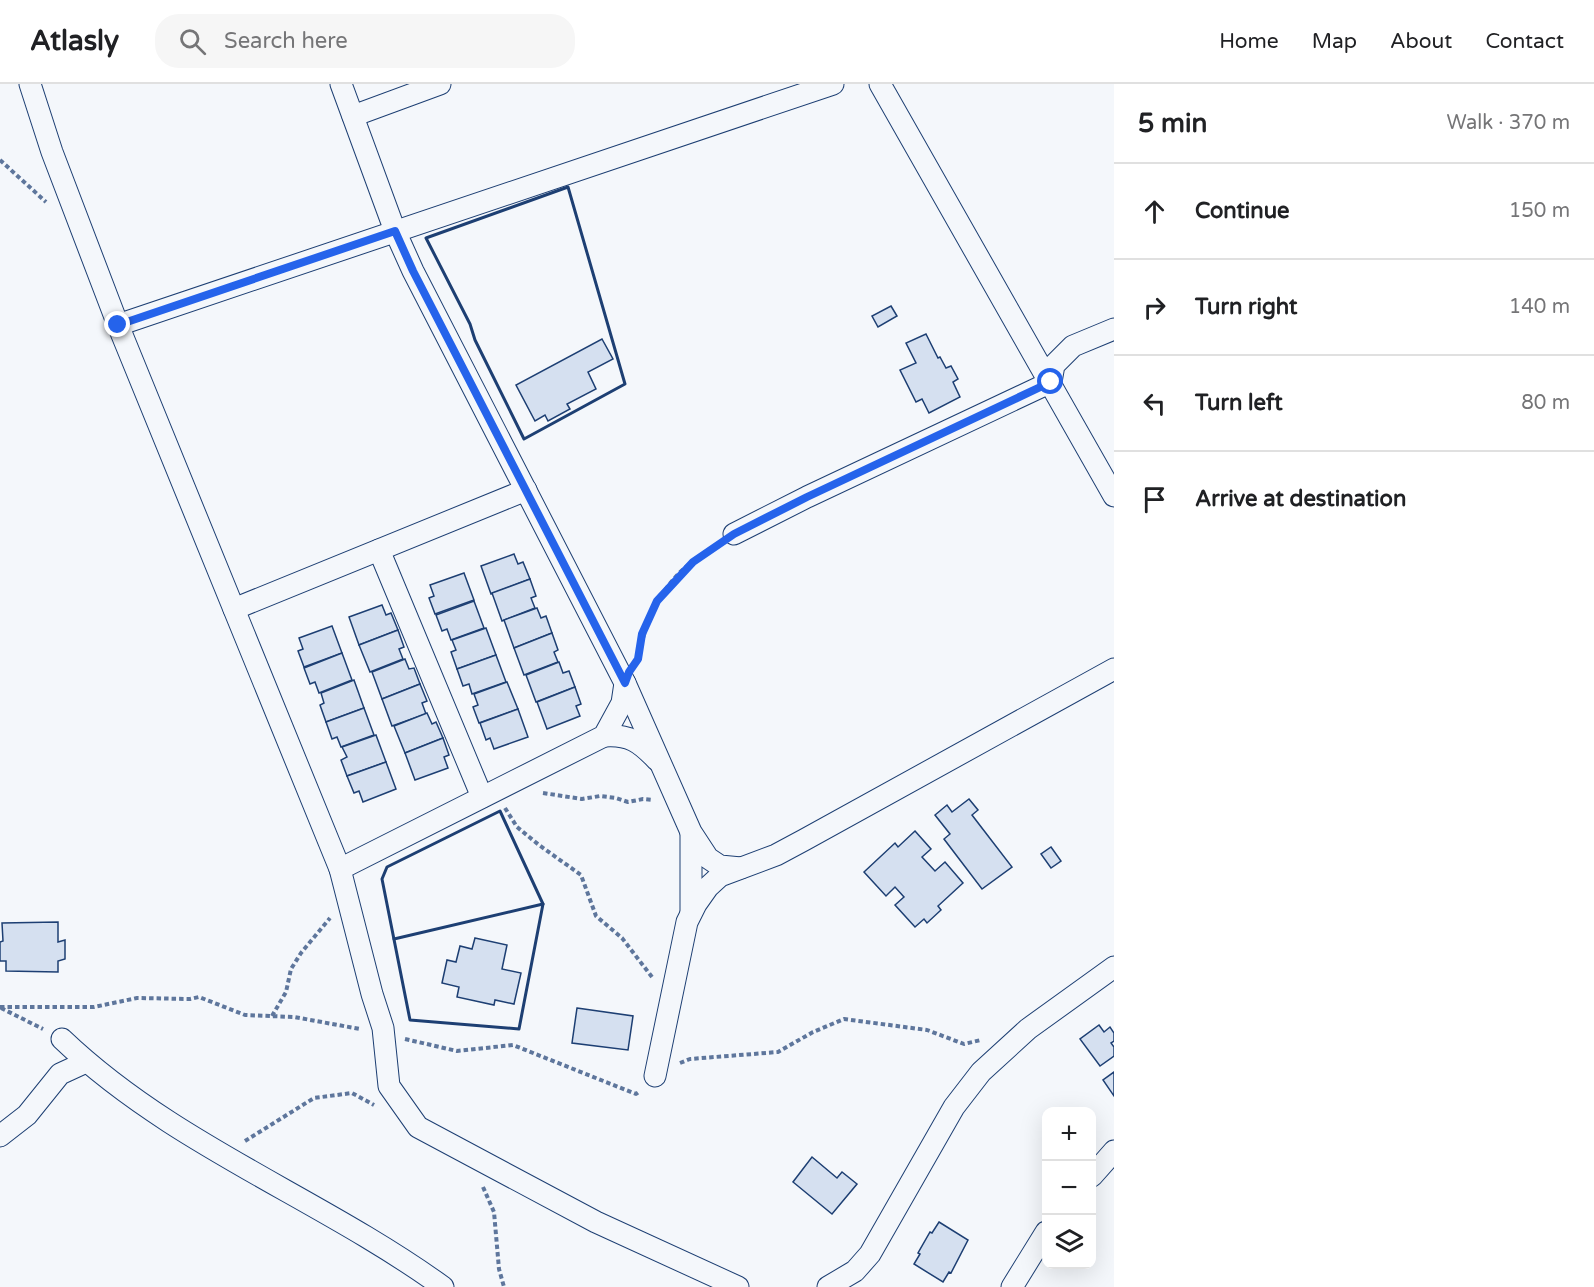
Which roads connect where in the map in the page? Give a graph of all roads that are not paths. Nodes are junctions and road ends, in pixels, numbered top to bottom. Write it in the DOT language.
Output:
graph roads {
  1 [pos="30,84"];
  2 [pos="341,84"];
  3 [pos="440,84"];
  4 [pos="833,84"];
  5 [pos="880,84"];
  6 [pos="353,116"];
  7 [pos="395,231"];
  8 [pos="118,325"];
  9 [pos="1114,329"];
  10 [pos="1051,382"];
  11 [pos="526,490"];
  12 [pos="1114,496"];
  13 [pos="734,534"];
  14 [pos="379,550"];
  15 [pos="234,609"];
  16 [pos="1114,669"];
  17 [pos="625,683"];
  18 [pos="604,736"];
  19 [pos="664,768"];
  20 [pos="482,797"];
  21 [pos="691,832"];
  22 [pos="741,868"];
  23 [pos="340,869"];
  24 [pos="691,915"];
  25 [pos="1114,967"];
  26 [pos="62,1039"];
  27 [pos="86,1062"];
  28 [pos="655,1076"];
  29 [pos="0,1136"];
  30 [pos="1114,1151"];
  31 [pos="1096,1171"];
  32 [pos="1042,1240"];
  33 [pos="443,1287"];
  34 [pos="738,1287"];
  35 [pos="828,1287"];
  36 [pos="1012,1287"];
  1 -- 8 [label="street"];
  2 -- 6 [label="street"];
  3 -- 6 [label="street"];
  4 -- 7 [label="street"];
  5 -- 10 [label="street"];
  6 -- 7 [label="street"];
  7 -- 8 [label="street"];
  7 -- 11 [label="street"];
  8 -- 15 [label="street"];
  9 -- 10 [label="street"];
  10 -- 12 [label="street"];
  10 -- 13 [label="street"];
  11 -- 14 [label="street"];
  11 -- 17 [label="street"];
  14 -- 15 [label="street"];
  14 -- 20 [label="street"];
  15 -- 23 [label="street"];
  16 -- 22 [label="street"];
  17 -- 18 [label="street"];
  17 -- 19 [label="street"];
  18 -- 19 [label="street"];
  18 -- 20 [label="street"];
  19 -- 21 [label="street"];
  20 -- 23 [label="street"];
  21 -- 22 [label="street"];
  21 -- 24 [label="street"];
  22 -- 24 [label="street"];
  23 -- 34 [label="street"];
  24 -- 28 [label="street"];
  25 -- 35 [label="street"];
  26 -- 27 [label="street"];
  27 -- 29 [label="street"];
  27 -- 33 [label="street"];
  30 -- 31 [label="street"];
  32 -- 36 [label="street"];
}
